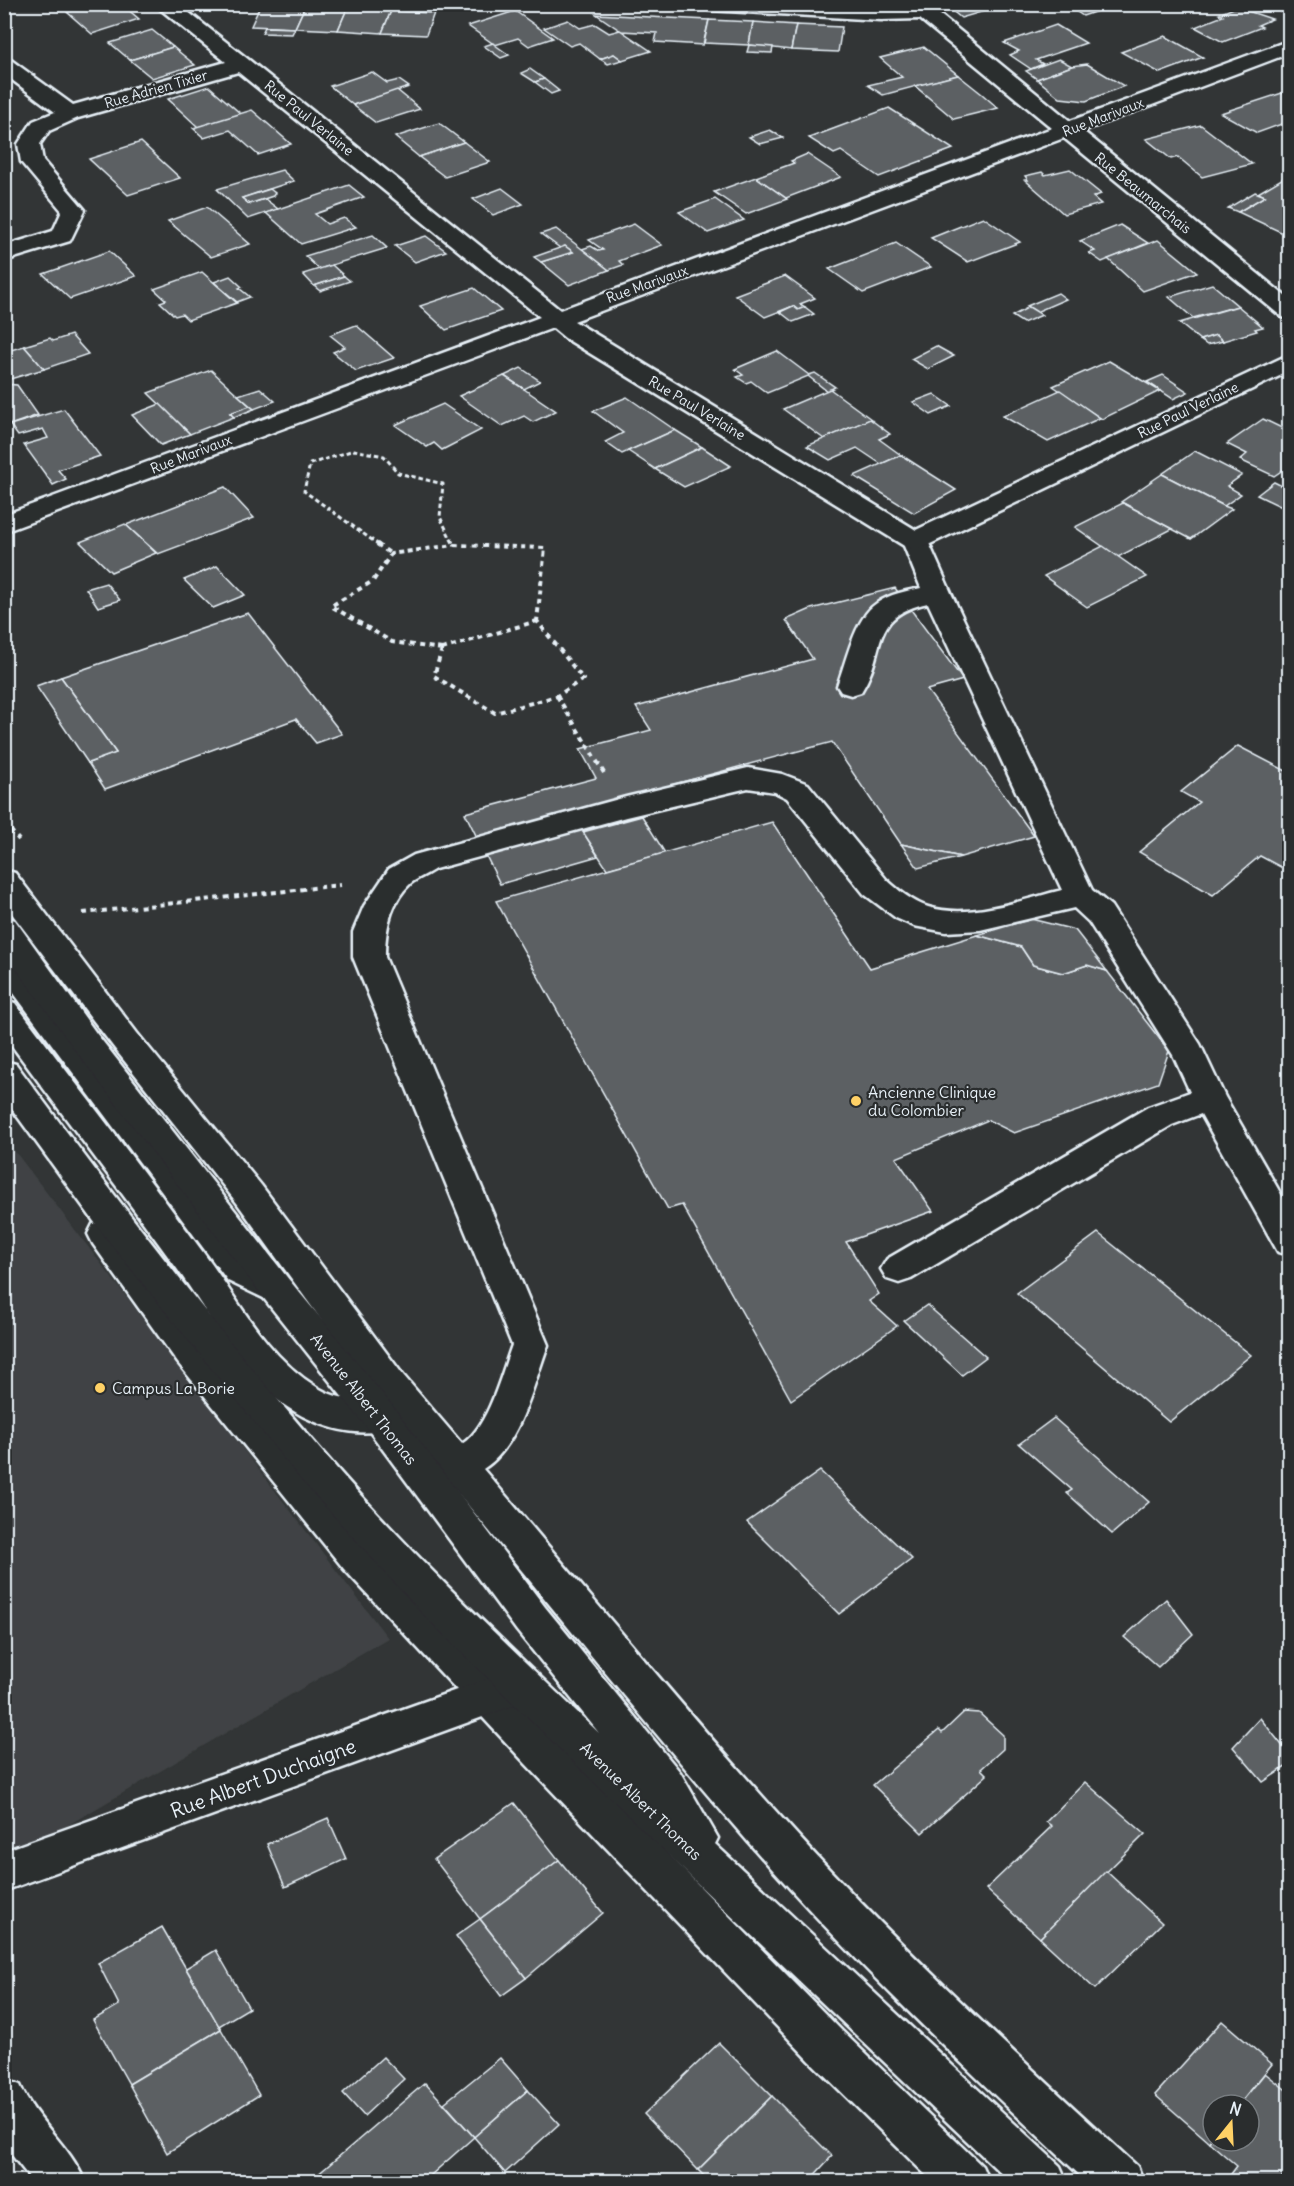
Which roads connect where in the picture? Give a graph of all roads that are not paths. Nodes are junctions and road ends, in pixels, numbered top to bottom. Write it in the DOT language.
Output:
graph roads {
  1 [pos="164,4"];
  2 [pos="709,4"];
  3 [pos="919,9"];
  4 [pos="1290,46"];
  5 [pos="4,64"];
  6 [pos="242,64"];
  7 [pos="70,113"];
  8 [pos="1066,130"];
  9 [pos="4,254"];
  10 [pos="1290,312"];
  11 [pos="556,317"];
  12 [pos="1290,361"];
  13 [pos="4,524"];
  14 [pos="915,541"];
  15 [pos="937,592"];
  16 [pos="851,686"];
  17 [pos="4,880"];
  18 [pos="1080,896"];
  19 [pos="4,928"];
  20 [pos="4,957"];
  21 [pos="4,1011"];
  22 [pos="4,1073"];
  23 [pos="4,1097"];
  24 [pos="1209,1098"];
  25 [pos="1290,1242"];
  26 [pos="898,1269"];
  27 [pos="278,1292"];
  28 [pos="380,1418"];
  29 [pos="444,1475"];
  30 [pos="505,1691"];
  31 [pos="4,1871"];
  32 [pos="717,1874"];
  33 [pos="4,2101"];
  34 [pos="62,2181"];
  35 [pos="966,2181"];
  36 [pos="1044,2181"];
  37 [pos="1121,2181"];
  1 -- 6 [label="street, Rue Paul Verlaine"];
  2 -- 3 [label="street"];
  3 -- 8 [label="street, Rue Beaumarchais"];
  4 -- 8 [label="street, Rue Marivaux"];
  5 -- 7 [label="street"];
  6 -- 7 [label="street, Rue Adrien Tixier"];
  6 -- 11 [label="street, Rue Paul Verlaine"];
  7 -- 9 [label="street, Rue Adrien Tixier"];
  8 -- 10 [label="street, Rue Beaumarchais"];
  8 -- 11 [label="street, Rue Marivaux"];
  11 -- 13 [label="street, Rue Marivaux"];
  11 -- 14 [label="street, Rue Paul Verlaine"];
  12 -- 14 [label="street, Rue Paul Verlaine"];
  14 -- 15 [label="street"];
  15 -- 16 [label="street"];
  15 -- 18 [label="street"];
  17 -- 29 [label="street"];
  18 -- 24 [label="street"];
  18 -- 29 [label="street"];
  19 -- 27 [label="street, Avenue Albert Thomas"];
  20 -- 27 [label="street"];
  21 -- 28 [label="street"];
  22 -- 30 [label="street, Avenue Albert Thomas"];
  23 -- 30 [label="street"];
  24 -- 25 [label="street"];
  24 -- 26 [label="street"];
  27 -- 28 [label="street, Avenue Albert Thomas"];
  28 -- 29 [label="street, Avenue Albert Thomas"];
  29 -- 32 [label="street, Avenue Albert Thomas"];
  29 -- 37 [label="street"];
  30 -- 31 [label="street, Rue Albert Duchaigne"];
  30 -- 32 [label="street, Avenue Albert Thomas"];
  30 -- 35 [label="street"];
  32 -- 36 [label="street, Avenue Albert Thomas"];
  33 -- 34 [label="street"];
}
